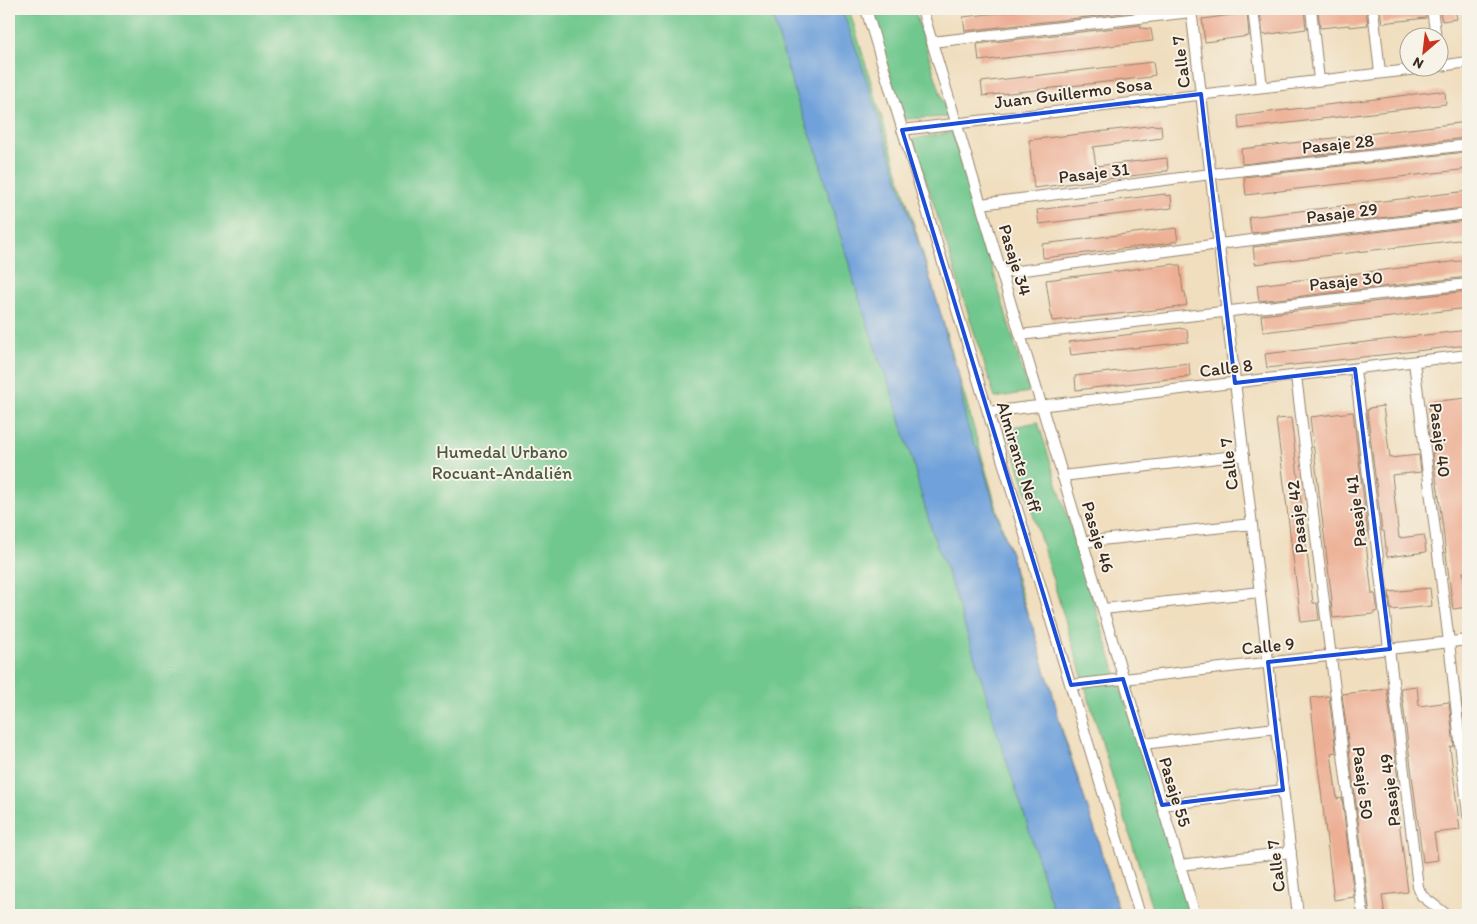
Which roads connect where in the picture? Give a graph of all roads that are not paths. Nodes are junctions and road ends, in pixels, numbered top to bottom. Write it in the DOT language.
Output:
graph roads {
  1 [pos="866,9"];
  2 [pos="922,9"];
  3 [pos="1253,9"];
  4 [pos="1311,9"];
  5 [pos="1373,9"];
  6 [pos="1432,9"];
  7 [pos="1191,11"];
  8 [pos="1435,28"];
  9 [pos="932,42"];
  10 [pos="1468,62"];
  11 [pos="1450,65"];
  12 [pos="1400,71"];
  13 [pos="1380,73"];
  14 [pos="1319,80"];
  15 [pos="1262,87"];
  16 [pos="1201,94"];
  17 [pos="957,123"];
  18 [pos="902,130"];
  19 [pos="1468,145"];
  20 [pos="1210,174"];
  21 [pos="981,204"];
  22 [pos="1468,214"];
  23 [pos="1219,244"];
  24 [pos="1002,273"];
  25 [pos="1468,284"];
  26 [pos="1227,311"];
  27 [pos="1020,335"];
  28 [pos="1468,355"];
  29 [pos="1414,362"];
  30 [pos="1356,368"];
  31 [pos="1296,376"];
  32 [pos="1235,383"];
  33 [pos="1041,406"];
  34 [pos="988,412"];
  35 [pos="1244,455"];
  36 [pos="1062,476"];
  37 [pos="1252,524"];
  38 [pos="1082,542"];
  39 [pos="1260,592"];
  40 [pos="1102,609"];
  41 [pos="1468,640"];
  42 [pos="1449,642"];
  43 [pos="1390,649"];
  44 [pos="1330,655"];
  45 [pos="1268,662"];
  46 [pos="1123,679"];
  47 [pos="1071,685"];
  48 [pos="1276,728"];
  49 [pos="1143,744"];
  50 [pos="1284,790"];
  51 [pos="1162,805"];
  52 [pos="1468,815"];
  53 [pos="1291,852"];
  54 [pos="1180,866"];
  55 [pos="1140,915"];
  56 [pos="1195,915"];
  57 [pos="1298,915"];
  58 [pos="1363,915"];
  59 [pos="1446,915"];
  1 -- 18 [label="street, Almirante Neff"];
  2 -- 9 [label="street, Pasaje 34"];
  3 -- 15 [label="street"];
  4 -- 14 [label="street"];
  5 -- 13 [label="street"];
  6 -- 8 [label="street"];
  7 -- 9 [label="street"];
  7 -- 16 [label="street, Calle 7"];
  9 -- 17 [label="street, Pasaje 34"];
  10 -- 11 [label="street"];
  12 -- 13 [label="street, Juan Guillermo Sosa"];
  13 -- 14 [label="street, Juan Guillermo Sosa"];
  14 -- 15 [label="street, Juan Guillermo Sosa"];
  15 -- 16 [label="street, Juan Guillermo Sosa"];
  16 -- 17 [label="street, Juan Guillermo Sosa"];
  16 -- 20 [label="street, Calle 7"];
  17 -- 18 [label="street, Juan Guillermo Sosa"];
  17 -- 21 [label="street, Pasaje 34"];
  18 -- 34 [label="street, Almirante Neff"];
  19 -- 20 [label="street, Pasaje 28"];
  20 -- 21 [label="street, Pasaje 31"];
  20 -- 23 [label="street, Calle 7"];
  21 -- 24 [label="street, Pasaje 34"];
  22 -- 23 [label="street, Pasaje 29"];
  23 -- 24 [label="street, Pasaje 29"];
  23 -- 26 [label="street, Calle 7"];
  24 -- 27 [label="street, Pasaje 34"];
  25 -- 26 [label="street, Pasaje 30"];
  26 -- 27 [label="street, Pasaje 30"];
  26 -- 32 [label="street, Calle 7"];
  27 -- 33 [label="street, Pasaje 34"];
  28 -- 29 [label="street, Calle 8"];
  29 -- 30 [label="street, Calle 8"];
  29 -- 42 [label="street, Pasaje 40"];
  30 -- 31 [label="street, Calle 8"];
  30 -- 43 [label="street, Pasaje 41"];
  31 -- 32 [label="street, Calle 8"];
  31 -- 44 [label="street, Pasaje 42"];
  32 -- 33 [label="street, Calle 8"];
  32 -- 35 [label="street, Calle 7"];
  33 -- 34 [label="street, Calle 8"];
  33 -- 36 [label="street, Pasaje 46"];
  34 -- 47 [label="street, Almirante Neff"];
  35 -- 36 [label="street"];
  35 -- 37 [label="street, Calle 7"];
  36 -- 38 [label="street, Pasaje 46"];
  37 -- 38 [label="street"];
  37 -- 39 [label="street, Calle 7"];
  38 -- 40 [label="street, Pasaje 46"];
  39 -- 40 [label="street"];
  39 -- 45 [label="street, Calle 7"];
  40 -- 46 [label="street, Pasaje 46"];
  41 -- 42 [label="street, Calle 9"];
  42 -- 43 [label="street, Calle 9"];
  42 -- 52 [label="street, Pasaje 40"];
  43 -- 44 [label="street, Calle 9"];
  43 -- 59 [label="street, Pasaje 49"];
  44 -- 45 [label="street, Calle 9"];
  44 -- 58 [label="street, Pasaje 50"];
  45 -- 46 [label="street, Calle 9"];
  45 -- 48 [label="street, Calle 7"];
  46 -- 47 [label="street, Calle 9"];
  46 -- 49 [label="street, Pasaje 55"];
  47 -- 55 [label="street, Almirante Neff"];
  48 -- 49 [label="street"];
  48 -- 50 [label="street, Calle 7"];
  49 -- 51 [label="street, Pasaje 55"];
  50 -- 51 [label="street"];
  50 -- 53 [label="street, Calle 7"];
  51 -- 54 [label="street, Pasaje 55"];
  53 -- 54 [label="street"];
  53 -- 57 [label="street, Calle 7"];
  54 -- 56 [label="street, Pasaje 55"];
}
